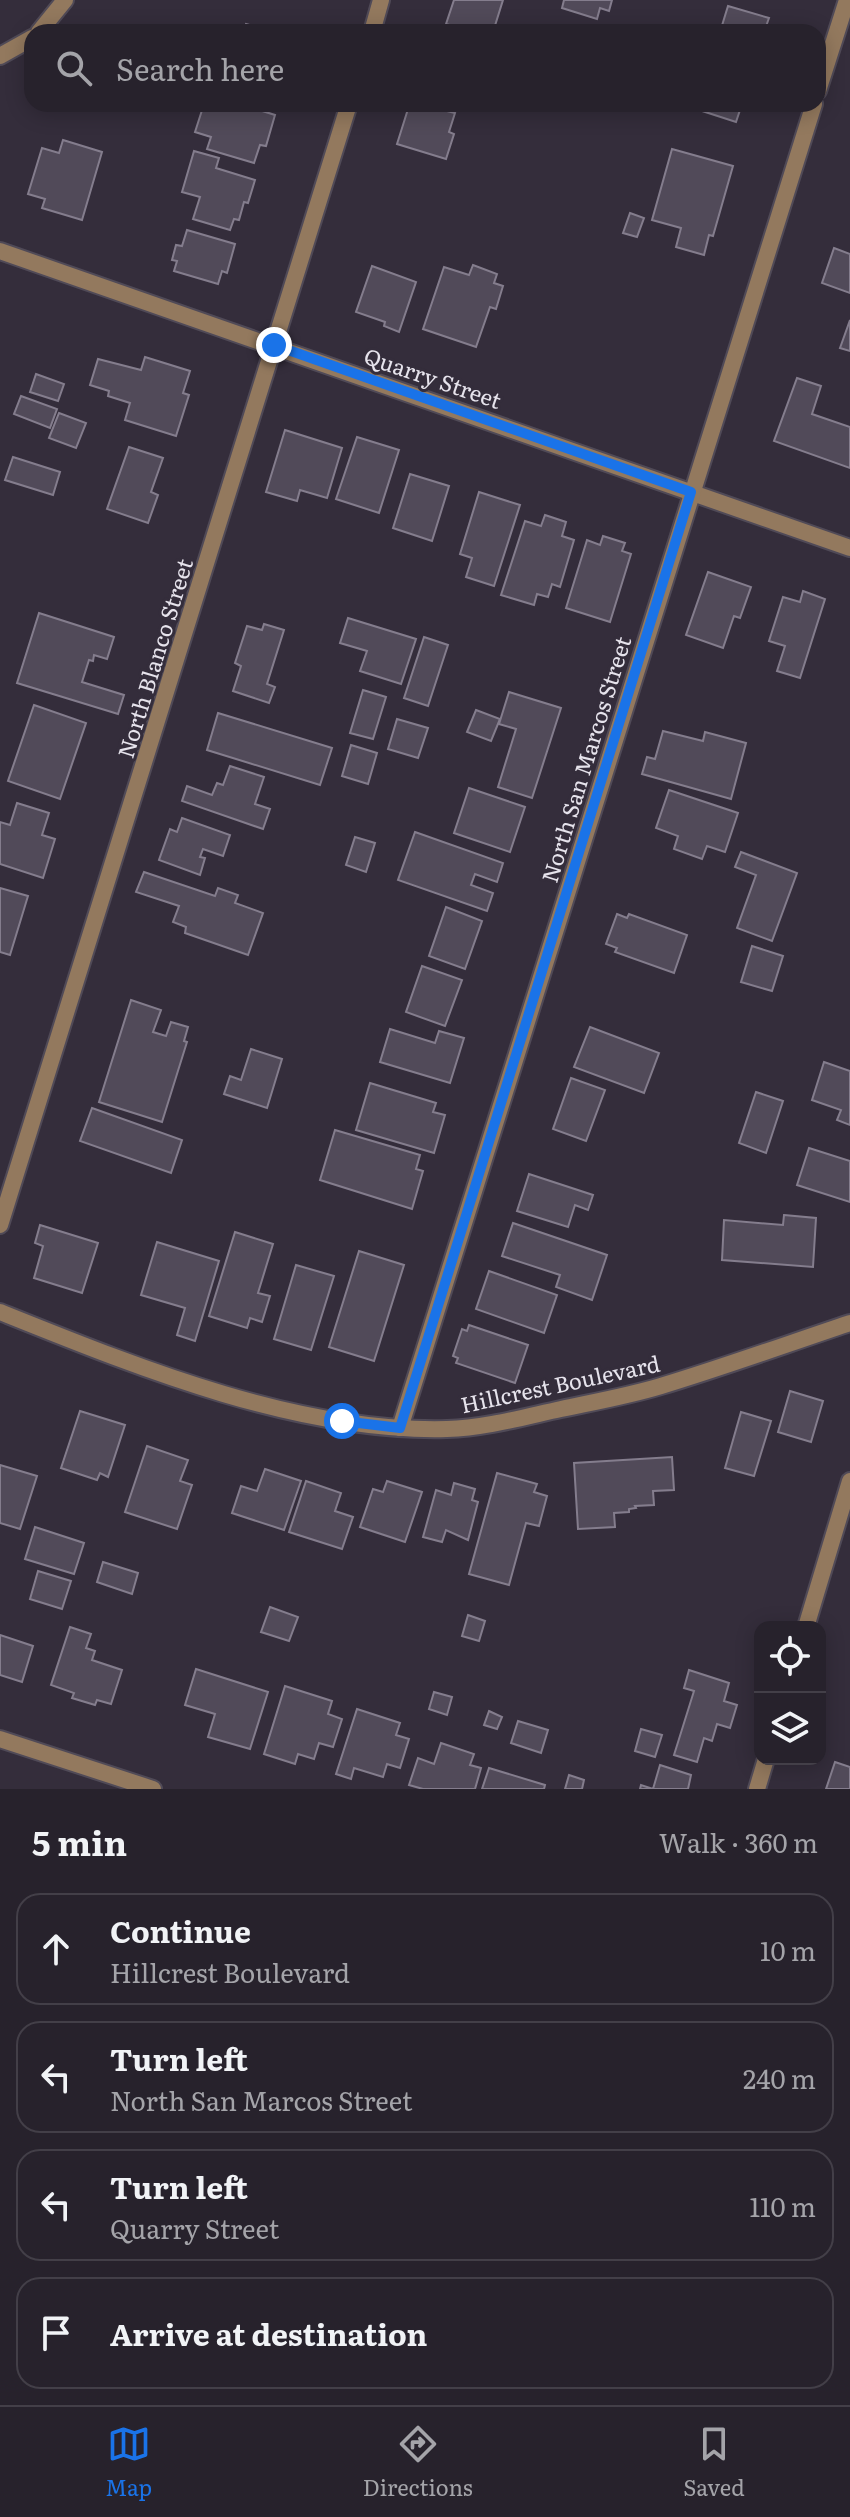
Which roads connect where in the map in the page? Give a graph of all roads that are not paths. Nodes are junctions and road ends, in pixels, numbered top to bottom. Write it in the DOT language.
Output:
graph roads {
  1 [pos="65,0"];
  2 [pos="381,0"];
  3 [pos="847,0"];
  4 [pos="46,24"];
  5 [pos="374,24"];
  6 [pos="24,42"];
  7 [pos="0,56"];
  8 [pos="826,66"];
  9 [pos="347,112"];
  10 [pos="811,112"];
  11 [pos="0,251"];
  12 [pos="274,345"];
  13 [pos="691,492"];
  14 [pos="850,548"];
  15 [pos="0,1225"];
  16 [pos="0,1312"];
  17 [pos="850,1323"];
  18 [pos="400,1428"];
  19 [pos="850,1481"];
  20 [pos="808,1621"];
  21 [pos="0,1739"];
  22 [pos="764,1765"];
  23 [pos="153,1789"];
  24 [pos="757,1789"];
  1 -- 4 [label="street"];
  2 -- 5 [label="street"];
  3 -- 8 [label="street"];
  6 -- 7 [label="street"];
  9 -- 12 [label="street, North Blanco Street"];
  10 -- 13 [label="street, North San Marcos Street"];
  11 -- 12 [label="street, Quarry Street"];
  12 -- 13 [label="street, Quarry Street"];
  12 -- 15 [label="street, North Blanco Street"];
  13 -- 14 [label="street, Quarry Street"];
  13 -- 18 [label="street, North San Marcos Street"];
  16 -- 18 [label="street, Hillcrest Boulevard"];
  17 -- 18 [label="street, Hillcrest Boulevard"];
  19 -- 20 [label="street"];
  21 -- 23 [label="street"];
  22 -- 24 [label="street"];
}
